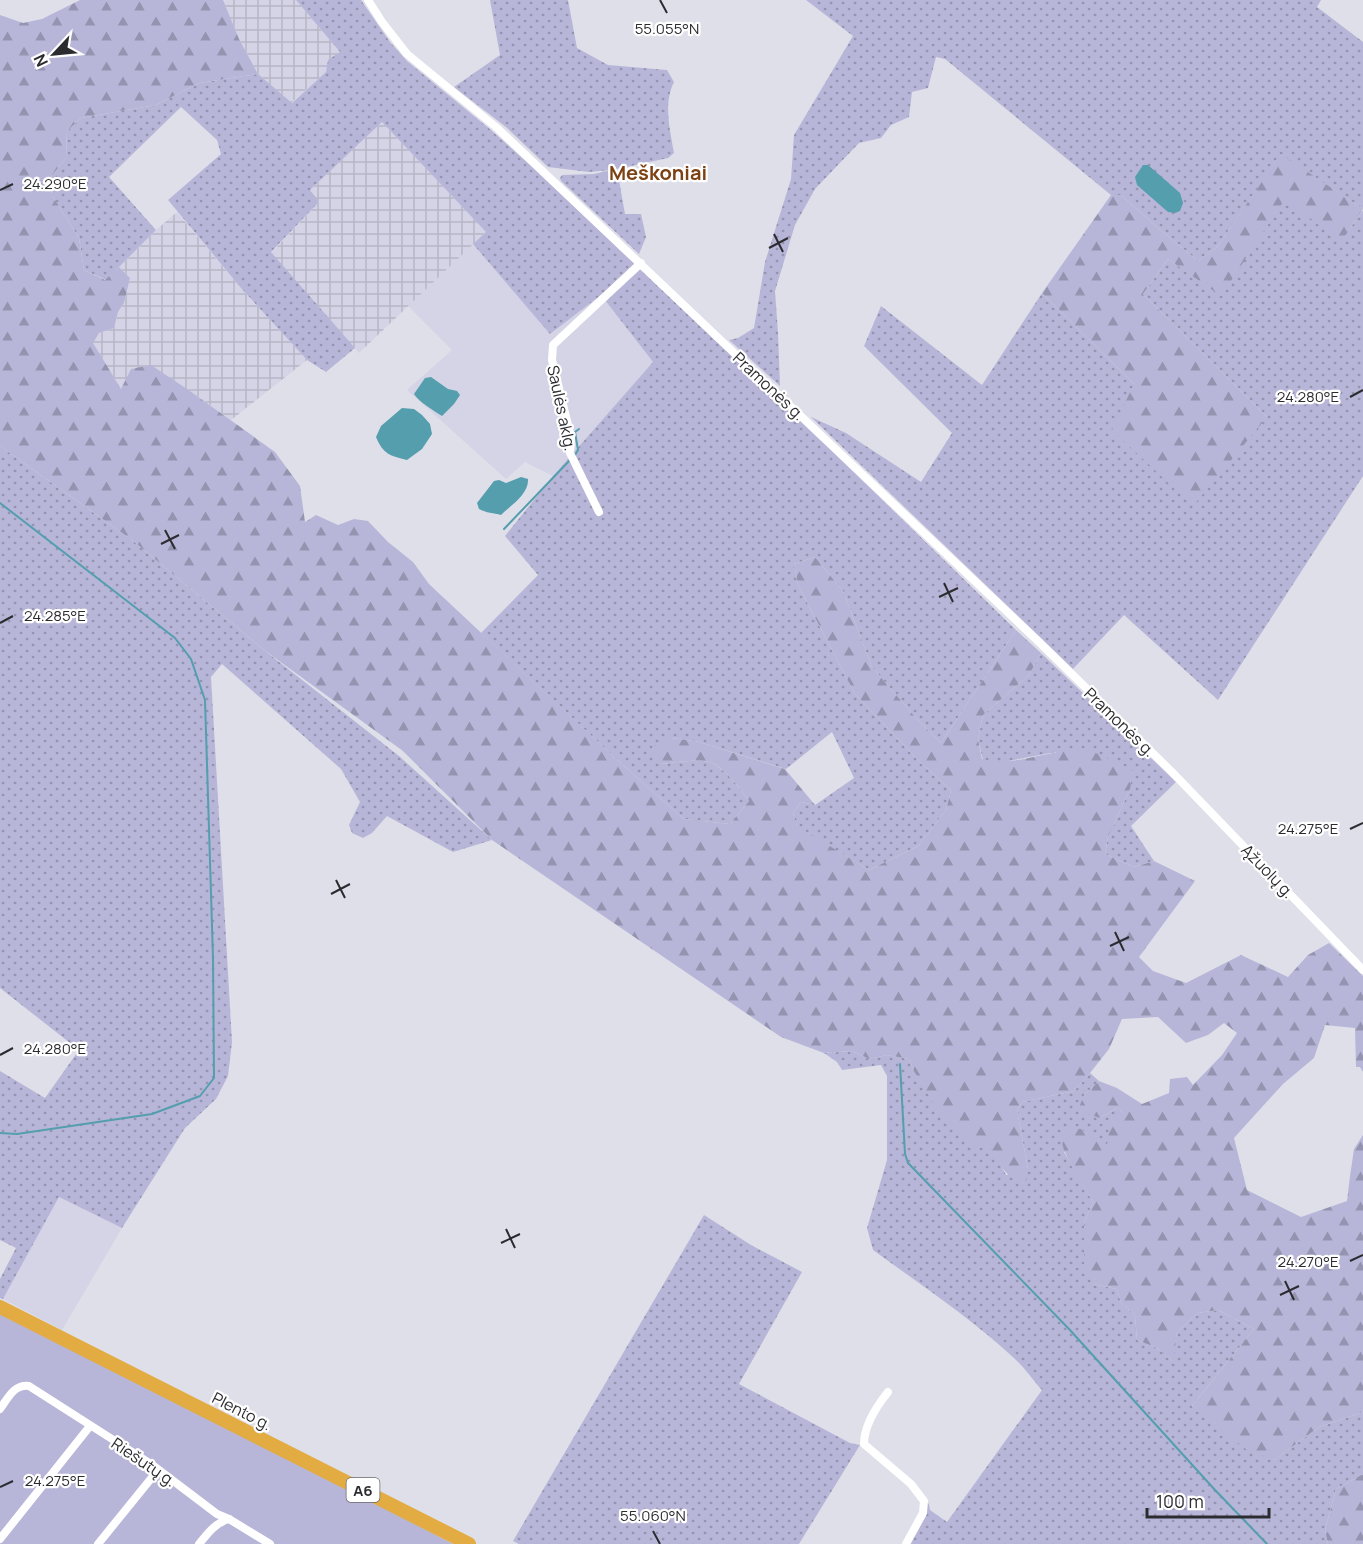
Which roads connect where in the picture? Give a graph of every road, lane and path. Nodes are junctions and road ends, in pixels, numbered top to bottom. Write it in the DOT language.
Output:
graph roads {
  1 [pos="368,0"];
  2 [pos="641,263"];
  3 [pos="599,512"];
  4 [pos="1172,772"];
  5 [pos="1363,970"];
  6 [pos="0,1307"];
  7 [pos="888,1392"];
  8 [pos="0,1409"];
  9 [pos="90,1426"];
  10 [pos="158,1470"];
  11 [pos="229,1518"];
  12 [pos="0,1539"];
  13 [pos="98,1544"];
  14 [pos="199,1544"];
  15 [pos="270,1544"];
  16 [pos="469,1544"];
  17 [pos="906,1544"];
  1 -- 2 [label="street, Pramonės g."];
  2 -- 3 [label="street, Saulės aklg."];
  2 -- 4 [label="street, Pramonės g."];
  4 -- 5 [label="street, Ąžuolų g."];
  6 -- 16 [label="highway, Plento g. / A6"];
  7 -- 17 [label="street"];
  8 -- 9 [label="street, Riešutų g."];
  9 -- 10 [label="street, Riešutų g."];
  9 -- 12 [label="street"];
  10 -- 11 [label="street, Riešutų g."];
  10 -- 13 [label="street"];
  11 -- 14 [label="street"];
  11 -- 15 [label="street, Riešutų g."];
}
